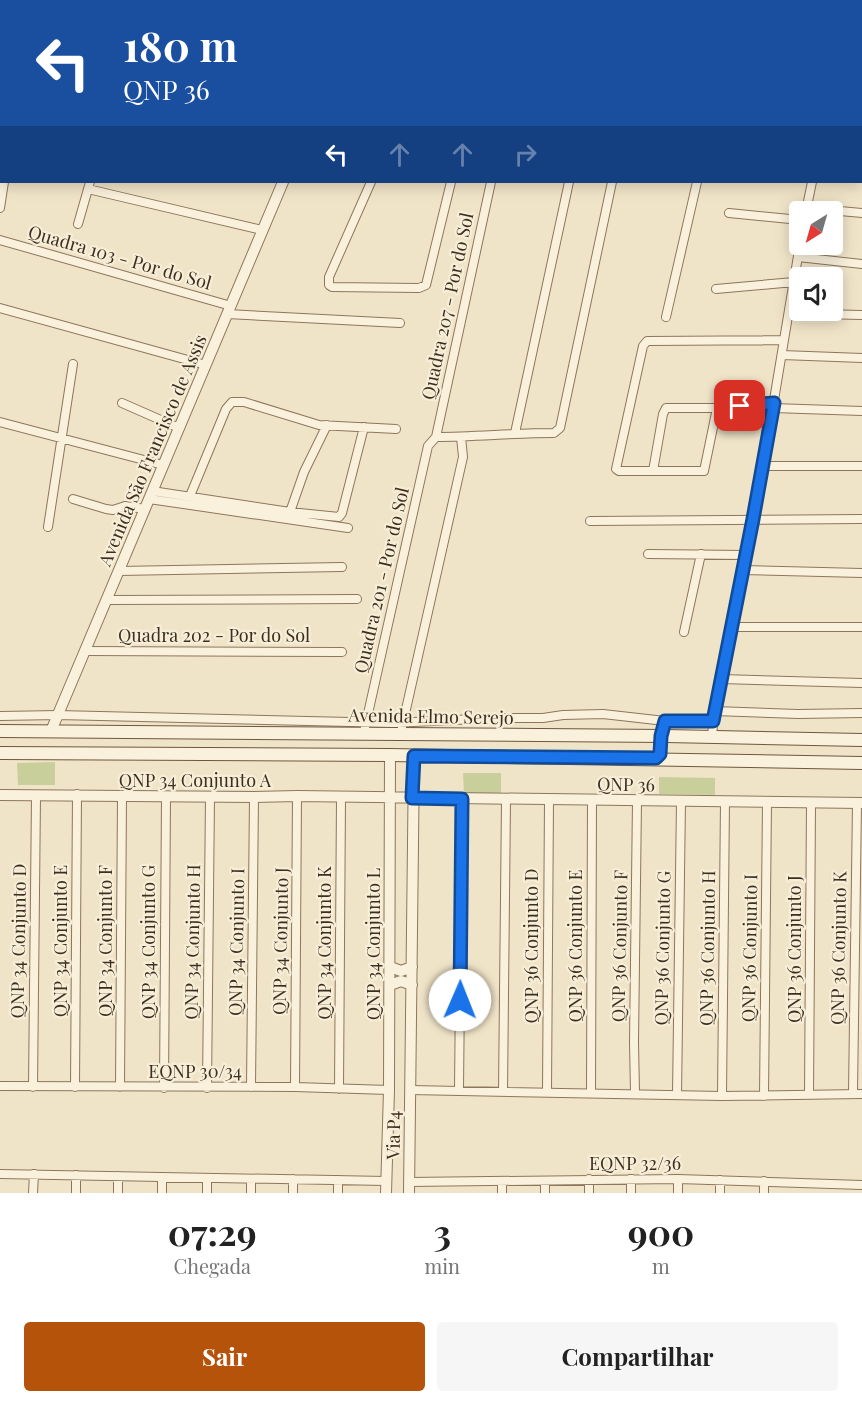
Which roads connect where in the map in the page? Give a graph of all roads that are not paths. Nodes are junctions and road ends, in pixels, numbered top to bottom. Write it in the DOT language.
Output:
graph roads {
  1 [pos="4,183"];
  2 [pos="283,183"];
  3 [pos="371,183"];
  4 [pos="451,183"];
  5 [pos="491,183"];
  6 [pos="569,183"];
  7 [pos="612,183"];
  8 [pos="697,183"];
  9 [pos="812,183"];
  10 [pos="89,185"];
  11 [pos="808,201"];
  12 [pos="0,208"];
  13 [pos="843,212"];
  14 [pos="729,213"];
  15 [pos="862,213"];
  16 [pos="789,219"];
  17 [pos="78,224"];
  18 [pos="262,230"];
  19 [pos="0,240"];
  20 [pos="798,257"];
  21 [pos="862,264"];
  22 [pos="796,267"];
  23 [pos="789,282"];
  24 [pos="716,289"];
  25 [pos="0,308"];
  26 [pos="229,310"];
  27 [pos="789,311"];
  28 [pos="843,315"];
  29 [pos="862,315"];
  30 [pos="666,316"];
  31 [pos="400,323"];
  32 [pos="784,340"];
  33 [pos="782,356"];
  34 [pos="862,358"];
  35 [pos="73,364"];
  36 [pos="206,365"];
  37 [pos="122,403"];
  38 [pos="773,406"];
  39 [pos="717,408"];
  40 [pos="862,411"];
  41 [pos="0,422"];
  42 [pos="327,425"];
  43 [pos="364,427"];
  44 [pos="179,428"];
  45 [pos="396,429"];
  46 [pos="515,433"];
  47 [pos="436,436"];
  48 [pos="461,437"];
  49 [pos="60,438"];
  50 [pos="163,465"];
  51 [pos="763,466"];
  52 [pos="862,466"];
  53 [pos="653,471"];
  54 [pos="190,496"];
  55 [pos="73,499"];
  56 [pos="149,500"];
  57 [pos="290,512"];
  58 [pos="753,519"];
  59 [pos="862,519"];
  60 [pos="591,520"];
  61 [pos="48,527"];
  62 [pos="348,528"];
  63 [pos="648,554"];
  64 [pos="701,554"];
  65 [pos="745,555"];
  66 [pos="342,567"];
  67 [pos="742,570"];
  68 [pos="119,571"];
  69 [pos="862,573"];
  70 [pos="357,599"];
  71 [pos="107,600"];
  72 [pos="731,627"];
  73 [pos="862,627"];
  74 [pos="684,632"];
  75 [pos="85,651"];
  76 [pos="342,651"];
  77 [pos="721,679"];
  78 [pos="862,683"];
  79 [pos="714,711"];
  80 [pos="862,712"];
  81 [pos="58,715"];
  82 [pos="0,716"];
  83 [pos="665,721"];
  84 [pos="713,721"];
  85 [pos="364,728"];
  86 [pos="401,728"];
  87 [pos="121,730"];
  88 [pos="0,731"];
  89 [pos="140,731"];
  90 [pos="51,732"];
  91 [pos="661,736"];
  92 [pos="678,736"];
  93 [pos="712,738"];
  94 [pos="862,740"];
  95 [pos="0,753"];
  96 [pos="117,753"];
  97 [pos="139,753"];
  98 [pos="390,755"];
  99 [pos="414,756"];
  100 [pos="656,758"];
  101 [pos="676,758"];
  102 [pos="862,762"];
  103 [pos="77,794"];
  104 [pos="0,795"];
  105 [pos="36,796"];
  106 [pos="123,796"];
  107 [pos="297,796"];
  108 [pos="166,797"];
  109 [pos="210,797"];
  110 [pos="254,797"];
  111 [pos="341,798"];
  112 [pos="412,798"];
  113 [pos="389,799"];
  114 [pos="462,799"];
  115 [pos="506,800"];
  116 [pos="592,800"];
  117 [pos="549,801"];
  118 [pos="637,801"];
  119 [pos="681,801"];
  120 [pos="725,801"];
  121 [pos="767,802"];
  122 [pos="859,803"];
  123 [pos="811,804"];
  124 [pos="390,967"];
  125 [pos="412,967"];
  126 [pos="390,985"];
  127 [pos="411,985"];
  128 [pos="0,1086"];
  129 [pos="33,1087"];
  130 [pos="75,1087"];
  131 [pos="120,1087"];
  132 [pos="251,1087"];
  133 [pos="295,1087"];
  134 [pos="164,1088"];
  135 [pos="207,1088"];
  136 [pos="339,1089"];
  137 [pos="459,1089"];
  138 [pos="389,1090"];
  139 [pos="410,1090"];
  140 [pos="503,1092"];
  141 [pos="547,1092"];
  142 [pos="591,1093"];
  143 [pos="635,1093"];
  144 [pos="857,1094"];
  145 [pos="677,1095"];
  146 [pos="809,1095"];
  147 [pos="722,1096"];
  148 [pos="764,1096"];
  149 [pos="0,1174"];
  150 [pos="34,1174"];
  151 [pos="76,1175"];
  152 [pos="118,1176"];
  153 [pos="162,1177"];
  154 [pos="207,1178"];
  155 [pos="251,1179"];
  156 [pos="293,1179"];
  157 [pos="589,1179"];
  158 [pos="631,1179"];
  159 [pos="678,1179"];
  160 [pos="338,1180"];
  161 [pos="720,1180"];
  162 [pos="386,1181"];
  163 [pos="459,1181"];
  164 [pos="502,1181"];
  165 [pos="545,1181"];
  166 [pos="764,1181"];
  167 [pos="808,1183"];
  168 [pos="862,1185"];
  169 [pos="409,1187"];
  170 [pos="851,1189"];
  171 [pos="33,1193"];
  172 [pos="75,1193"];
  173 [pos="118,1193"];
  174 [pos="162,1193"];
  175 [pos="207,1193"];
  176 [pos="251,1193"];
  177 [pos="293,1193"];
  178 [pos="338,1193"];
  179 [pos="386,1193"];
  180 [pos="458,1193"];
  181 [pos="502,1193"];
  182 [pos="545,1193"];
  183 [pos="589,1193"];
  184 [pos="631,1193"];
  185 [pos="678,1193"];
  186 [pos="720,1193"];
  187 [pos="764,1193"];
  188 [pos="807,1193"];
  1 -- 12 [label="street"];
  2 -- 18 [label="street, Avenida São Francisco de Assis"];
  3 -- 4 [label="street"];
  5 -- 47 [label="street, Quadra 207 - Por do Sol"];
  6 -- 46 [label="street"];
  7 -- 46 [label="street"];
  8 -- 30 [label="street"];
  9 -- 11 [label="street"];
  10 -- 17 [label="street"];
  10 -- 18 [label="street"];
  13 -- 15 [label="street"];
  14 -- 16 [label="street"];
  18 -- 26 [label="street, Avenida São Francisco de Assis"];
  19 -- 26 [label="street, Quadra 103 - Por do Sol"];
  20 -- 21 [label="street"];
  20 -- 22 [label="street"];
  23 -- 24 [label="street"];
  25 -- 36 [label="street"];
  26 -- 31 [label="street, Quadra 103 - Por do Sol"];
  26 -- 36 [label="street, Avenida São Francisco de Assis"];
  27 -- 32 [label="street"];
  28 -- 29 [label="street"];
  32 -- 33 [label="street"];
  32 -- 53 [label="street"];
  33 -- 34 [label="street"];
  33 -- 38 [label="street"];
  35 -- 49 [label="street"];
  36 -- 44 [label="street, Avenida São Francisco de Assis"];
  37 -- 44 [label="street"];
  38 -- 39 [label="street"];
  38 -- 40 [label="street"];
  38 -- 51 [label="street"];
  39 -- 53 [label="street"];
  39 -- 53 [label="street"];
  41 -- 49 [label="street"];
  42 -- 43 [label="street"];
  42 -- 54 [label="street"];
  42 -- 57 [label="street"];
  43 -- 45 [label="street"];
  43 -- 57 [label="street"];
  44 -- 50 [label="street, Avenida São Francisco de Assis"];
  46 -- 48 [label="street"];
  47 -- 48 [label="street"];
  47 -- 85 [label="street, Quadra 201 - Por do Sol"];
  48 -- 86 [label="street"];
  49 -- 50 [label="street"];
  49 -- 61 [label="street"];
  50 -- 56 [label="street, Avenida São Francisco de Assis"];
  51 -- 52 [label="street"];
  51 -- 58 [label="street"];
  54 -- 56 [label="street"];
  54 -- 57 [label="street"];
  55 -- 56 [label="street"];
  56 -- 62 [label="street"];
  56 -- 68 [label="street, Avenida São Francisco de Assis"];
  58 -- 59 [label="street"];
  58 -- 60 [label="street"];
  58 -- 65 [label="street"];
  63 -- 64 [label="street"];
  64 -- 65 [label="street"];
  64 -- 74 [label="street"];
  65 -- 67 [label="street"];
  66 -- 68 [label="street"];
  67 -- 69 [label="street"];
  67 -- 72 [label="street"];
  68 -- 71 [label="street, Avenida São Francisco de Assis"];
  70 -- 71 [label="street, Quadra 202 - Por do Sol"];
  71 -- 75 [label="street, Avenida São Francisco de Assis"];
  72 -- 73 [label="street"];
  72 -- 77 [label="street"];
  75 -- 76 [label="street, Quadra 202 - Por do Sol"];
  75 -- 81 [label="street, Avenida São Francisco de Assis"];
  77 -- 78 [label="street"];
  77 -- 79 [label="street"];
  79 -- 80 [label="street"];
  79 -- 84 [label="street"];
  81 -- 82 [label="street"];
  81 -- 85 [label="street"];
  81 -- 90 [label="street, Avenida São Francisco de Assis"];
  83 -- 84 [label="street"];
  83 -- 86 [label="street"];
  83 -- 91 [label="street"];
  84 -- 93 [label="street"];
  85 -- 86 [label="main road, Avenida Elmo Serejo"];
  85 -- 89 [label="main road, Avenida Elmo Serejo"];
  86 -- 91 [label="main road, Avenida Elmo Serejo"];
  87 -- 89 [label="main road, Avenida Elmo Serejo"];
  87 -- 90 [label="main road, Avenida Elmo Serejo"];
  87 -- 96 [label="main road"];
  88 -- 90 [label="main road, Avenida Elmo Serejo"];
  89 -- 97 [label="main road"];
  91 -- 92 [label="main road, Avenida Elmo Serejo"];
  91 -- 100 [label="main road"];
  92 -- 93 [label="main road, Avenida Elmo Serejo"];
  92 -- 101 [label="main road"];
  93 -- 94 [label="main road, Avenida Elmo Serejo"];
  95 -- 96 [label="main road"];
  96 -- 97 [label="main road"];
  97 -- 98 [label="main road"];
  98 -- 99 [label="main road"];
  98 -- 113 [label="street"];
  99 -- 100 [label="main road"];
  99 -- 112 [label="street"];
  100 -- 101 [label="main road"];
  101 -- 102 [label="main road"];
  103 -- 105 [label="street, QNP 34 Conjunto A"];
  103 -- 106 [label="street, QNP 34 Conjunto A"];
  103 -- 130 [label="street, QNP 34 Conjunto E"];
  104 -- 105 [label="street, QNP 34 Conjunto A"];
  105 -- 129 [label="street, QNP 34 Conjunto D"];
  106 -- 108 [label="street, QNP 34 Conjunto A"];
  106 -- 131 [label="street, QNP 34 Conjunto F"];
  107 -- 110 [label="street, QNP 34 Conjunto A"];
  107 -- 111 [label="street, QNP 34 Conjunto A"];
  107 -- 133 [label="street, QNP 34 Conjunto J"];
  108 -- 109 [label="street, QNP 34 Conjunto A"];
  108 -- 134 [label="street, QNP 34 Conjunto G"];
  109 -- 110 [label="street, QNP 34 Conjunto A"];
  109 -- 135 [label="street, QNP 34 Conjunto H"];
  110 -- 132 [label="street, QNP 34 Conjunto I"];
  111 -- 113 [label="street, QNP 34 Conjunto A"];
  111 -- 136 [label="street, QNP 34 Conjunto K"];
  112 -- 113 [label="street, QNP 36"];
  112 -- 114 [label="street, QNP 36"];
  112 -- 125 [label="street, Via P4"];
  113 -- 124 [label="street, QNP 34 Conjunto L"];
  114 -- 115 [label="street, QNP 36"];
  114 -- 137 [label="street"];
  115 -- 117 [label="street, QNP 36"];
  115 -- 140 [label="street"];
  116 -- 117 [label="street, QNP 36"];
  116 -- 118 [label="street, QNP 36"];
  116 -- 142 [label="street, QNP 36 Conjunto E"];
  117 -- 141 [label="street, QNP 36 Conjunto D"];
  118 -- 119 [label="street, QNP 36"];
  118 -- 143 [label="street, QNP 36 Conjunto F"];
  119 -- 120 [label="street, QNP 36"];
  119 -- 145 [label="street, QNP 36 Conjunto G"];
  120 -- 121 [label="street, QNP 36"];
  120 -- 147 [label="street, QNP 36 Conjunto H"];
  121 -- 123 [label="street, QNP 36"];
  121 -- 148 [label="street, QNP 36 Conjunto I"];
  122 -- 123 [label="street, QNP 36"];
  122 -- 144 [label="street, QNP 36 Conjunto K"];
  123 -- 146 [label="street, QNP 36 Conjunto J"];
  124 -- 125 [label="street"];
  124 -- 126 [label="street, QNP 34 Conjunto L"];
  125 -- 127 [label="street, Via P4"];
  126 -- 127 [label="street"];
  126 -- 138 [label="street, QNP 34 Conjunto L"];
  127 -- 139 [label="street, Via P4"];
  128 -- 129 [label="street, EQNP 30/34"];
  129 -- 130 [label="street, EQNP 30/34"];
  130 -- 131 [label="street, EQNP 30/34"];
  131 -- 134 [label="street, EQNP 30/34"];
  132 -- 133 [label="street, EQNP 30/34"];
  132 -- 135 [label="street, EQNP 30/34"];
  133 -- 136 [label="street, EQNP 30/34"];
  134 -- 135 [label="street, EQNP 30/34"];
  136 -- 138 [label="street, EQNP 30/34"];
  137 -- 139 [label="street"];
  137 -- 140 [label="street"];
  138 -- 162 [label="street, Via P4"];
  139 -- 169 [label="street, Via P4"];
  140 -- 141 [label="street"];
  141 -- 142 [label="street"];
  142 -- 143 [label="street"];
  143 -- 145 [label="street"];
  144 -- 146 [label="street"];
  145 -- 147 [label="street"];
  146 -- 148 [label="street"];
  147 -- 148 [label="street"];
  149 -- 150 [label="street"];
  150 -- 151 [label="street"];
  150 -- 171 [label="street"];
  151 -- 152 [label="street"];
  151 -- 172 [label="street"];
  152 -- 153 [label="street"];
  152 -- 173 [label="street"];
  153 -- 154 [label="street"];
  153 -- 174 [label="street"];
  154 -- 155 [label="street"];
  154 -- 175 [label="street"];
  155 -- 156 [label="street"];
  155 -- 176 [label="street"];
  156 -- 160 [label="street"];
  156 -- 177 [label="street"];
  157 -- 158 [label="street, EQNP 32/36"];
  157 -- 165 [label="street, EQNP 32/36"];
  157 -- 183 [label="street"];
  158 -- 159 [label="street, EQNP 32/36"];
  158 -- 184 [label="street"];
  159 -- 161 [label="street, EQNP 32/36"];
  159 -- 185 [label="street"];
  160 -- 162 [label="street"];
  160 -- 178 [label="street"];
  161 -- 166 [label="street, EQNP 32/36"];
  161 -- 186 [label="street"];
  162 -- 179 [label="street, Via P4"];
  163 -- 164 [label="street, EQNP 32/36"];
  163 -- 169 [label="street, EQNP 32/36"];
  163 -- 180 [label="street"];
  164 -- 165 [label="street, EQNP 32/36"];
  164 -- 181 [label="street"];
  165 -- 182 [label="street"];
  166 -- 167 [label="street, EQNP 32/36"];
  166 -- 187 [label="street"];
  167 -- 170 [label="street, EQNP 32/36"];
  167 -- 188 [label="street"];
  168 -- 170 [label="street, EQNP 32/36"];
}
